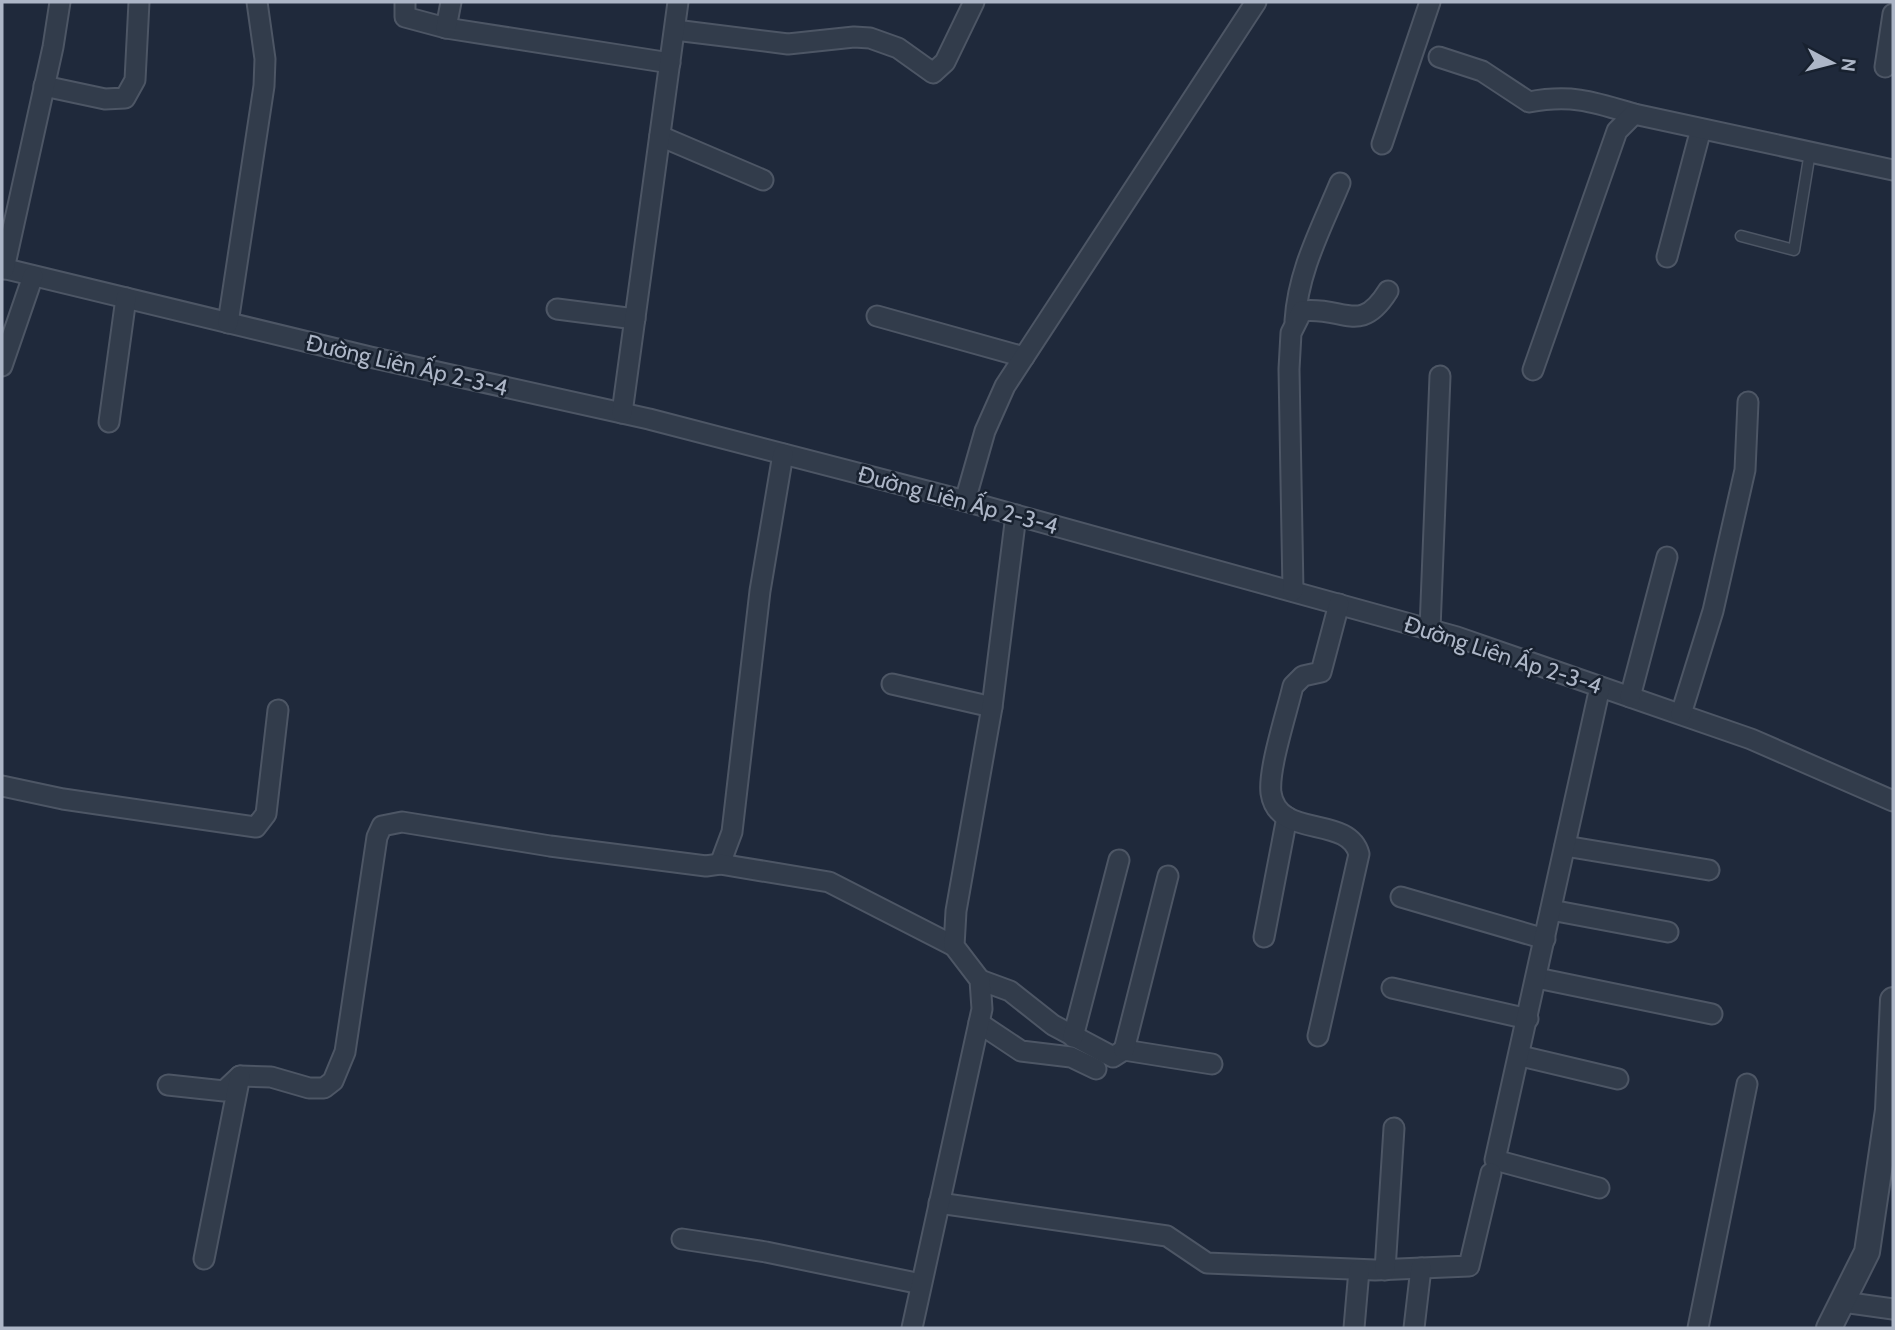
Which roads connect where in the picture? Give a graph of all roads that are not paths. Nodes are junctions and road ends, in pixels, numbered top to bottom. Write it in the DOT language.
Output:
graph roads {
  1 [pos="60,2"];
  2 [pos="139,2"];
  3 [pos="257,2"];
  4 [pos="405,2"];
  5 [pos="451,2"];
  6 [pos="678,2"];
  7 [pos="974,2"];
  8 [pos="1256,2"];
  9 [pos="1430,2"];
  10 [pos="1893,14"];
  11 [pos="446,28"];
  12 [pos="675,30"];
  13 [pos="1439,57"];
  14 [pos="670,63"];
  15 [pos="1885,67"];
  16 [pos="44,86"];
  17 [pos="1634,114"];
  18 [pos="1701,129"];
  19 [pos="660,136"];
  20 [pos="1382,144"];
  21 [pos="1810,152"];
  22 [pos="1893,170"];
  23 [pos="763,180"];
  24 [pos="1340,183"];
  25 [pos="1741,236"];
  26 [pos="1667,257"];
  27 [pos="3,269"];
  28 [pos="33,276"];
  29 [pos="1388,291"];
  30 [pos="126,298"];
  31 [pos="557,309"];
  32 [pos="877,316"];
  33 [pos="635,319"];
  34 [pos="1295,321"];
  35 [pos="228,323"];
  36 [pos="1024,357"];
  37 [pos="2,366"];
  38 [pos="1533,370"];
  39 [pos="1440,376"];
  40 [pos="1748,402"];
  41 [pos="622,413"];
  42 [pos="109,422"];
  43 [pos="783,454"];
  44 [pos="965,501"];
  45 [pos="1016,515"];
  46 [pos="1667,557"];
  47 [pos="1293,591"];
  48 [pos="1339,604"];
  49 [pos="1430,629"];
  50 [pos="892,684"];
  51 [pos="1601,687"];
  52 [pos="1630,697"];
  53 [pos="992,707"];
  54 [pos="278,710"];
  55 [pos="1681,714"];
  56 [pos="2,786"];
  57 [pos="1893,801"];
  58 [pos="1287,817"];
  59 [pos="1565,846"];
  60 [pos="1119,860"];
  61 [pos="720,864"];
  62 [pos="1709,870"];
  63 [pos="1168,876"];
  64 [pos="1401,897"];
  65 [pos="1551,910"];
  66 [pos="1668,932"];
  67 [pos="1265,937"];
  68 [pos="1545,939"];
  69 [pos="954,946"];
  70 [pos="1537,978"];
  71 [pos="980,980"];
  72 [pos="1392,988"];
  73 [pos="1893,1000"];
  74 [pos="1712,1014"];
  75 [pos="1528,1019"];
  76 [pos="979,1023"];
  77 [pos="1318,1036"];
  78 [pos="1073,1037"];
  79 [pos="1124,1050"];
  80 [pos="1521,1056"];
  81 [pos="1212,1064"];
  82 [pos="1096,1069"];
  83 [pos="240,1076"];
  84 [pos="1618,1079"];
  85 [pos="1747,1084"];
  86 [pos="168,1085"];
  87 [pos="1394,1128"];
  88 [pos="1491,1173"];
  89 [pos="1598,1188"];
  90 [pos="939,1203"];
  91 [pos="682,1239"];
  92 [pos="204,1259"];
  93 [pos="1421,1268"];
  94 [pos="1359,1270"];
  95 [pos="1385,1270"];
  96 [pos="921,1284"];
  97 [pos="1843,1302"];
  98 [pos="1893,1309"];
  99 [pos="912,1328"];
  100 [pos="1354,1328"];
  101 [pos="1414,1328"];
  102 [pos="1698,1328"];
  103 [pos="1829,1328"];
  1 -- 16 [label="street"];
  2 -- 16 [label="street"];
  3 -- 35 [label="street"];
  4 -- 11 [label="street"];
  5 -- 11 [label="street"];
  6 -- 12 [label="street"];
  7 -- 12 [label="street"];
  8 -- 36 [label="street"];
  9 -- 20 [label="street"];
  10 -- 15 [label="street"];
  11 -- 14 [label="street"];
  12 -- 14 [label="street"];
  13 -- 17 [label="street"];
  14 -- 19 [label="street"];
  16 -- 27 [label="street"];
  17 -- 18 [label="street"];
  17 -- 38 [label="street"];
  18 -- 21 [label="street"];
  18 -- 26 [label="street"];
  19 -- 23 [label="street"];
  19 -- 33 [label="street"];
  21 -- 22 [label="street"];
  21 -- 25 [label="lane"];
  24 -- 34 [label="street"];
  27 -- 28 [label="street, Đường Liên Ấp 2-3-4"];
  28 -- 30 [label="street, Đường Liên Ấp 2-3-4"];
  28 -- 37 [label="street"];
  29 -- 34 [label="street"];
  30 -- 35 [label="street, Đường Liên Ấp 2-3-4"];
  30 -- 42 [label="street"];
  31 -- 33 [label="street"];
  32 -- 36 [label="street"];
  33 -- 41 [label="street"];
  34 -- 47 [label="street"];
  35 -- 41 [label="street, Đường Liên Ấp 2-3-4"];
  36 -- 44 [label="street"];
  39 -- 49 [label="street"];
  40 -- 55 [label="street"];
  41 -- 43 [label="street, Đường Liên Ấp 2-3-4"];
  43 -- 44 [label="street, Đường Liên Ấp 2-3-4"];
  43 -- 61 [label="street"];
  44 -- 45 [label="street, Đường Liên Ấp 2-3-4"];
  45 -- 47 [label="street, Đường Liên Ấp 2-3-4"];
  45 -- 53 [label="street"];
  46 -- 52 [label="street"];
  47 -- 48 [label="street, Đường Liên Ấp 2-3-4"];
  48 -- 49 [label="street, Đường Liên Ấp 2-3-4"];
  48 -- 58 [label="street"];
  49 -- 51 [label="street, Đường Liên Ấp 2-3-4"];
  50 -- 53 [label="street"];
  51 -- 52 [label="street, Đường Liên Ấp 2-3-4"];
  51 -- 59 [label="street"];
  52 -- 55 [label="street, Đường Liên Ấp 2-3-4"];
  53 -- 69 [label="street"];
  54 -- 56 [label="street"];
  55 -- 57 [label="street, Đường Liên Ấp 2-3-4"];
  58 -- 67 [label="street"];
  58 -- 77 [label="street"];
  59 -- 62 [label="street"];
  59 -- 65 [label="street"];
  60 -- 78 [label="street"];
  61 -- 69 [label="street"];
  61 -- 83 [label="street"];
  63 -- 79 [label="street"];
  64 -- 68 [label="street"];
  65 -- 66 [label="street"];
  65 -- 68 [label="street"];
  68 -- 70 [label="street"];
  69 -- 71 [label="street"];
  70 -- 74 [label="street"];
  70 -- 75 [label="street"];
  71 -- 76 [label="street"];
  71 -- 78 [label="street"];
  72 -- 75 [label="street"];
  73 -- 97 [label="street"];
  75 -- 80 [label="street"];
  76 -- 82 [label="street"];
  76 -- 90 [label="street"];
  78 -- 79 [label="street"];
  79 -- 81 [label="street"];
  80 -- 84 [label="street"];
  80 -- 89 [label="street"];
  83 -- 86 [label="street"];
  83 -- 92 [label="street"];
  85 -- 102 [label="street"];
  87 -- 95 [label="street"];
  88 -- 93 [label="street"];
  90 -- 94 [label="street"];
  90 -- 96 [label="street"];
  91 -- 96 [label="street"];
  93 -- 95 [label="street"];
  93 -- 101 [label="street"];
  94 -- 95 [label="street"];
  94 -- 100 [label="street"];
  96 -- 99 [label="street"];
  97 -- 98 [label="street"];
  97 -- 103 [label="street"];
}
